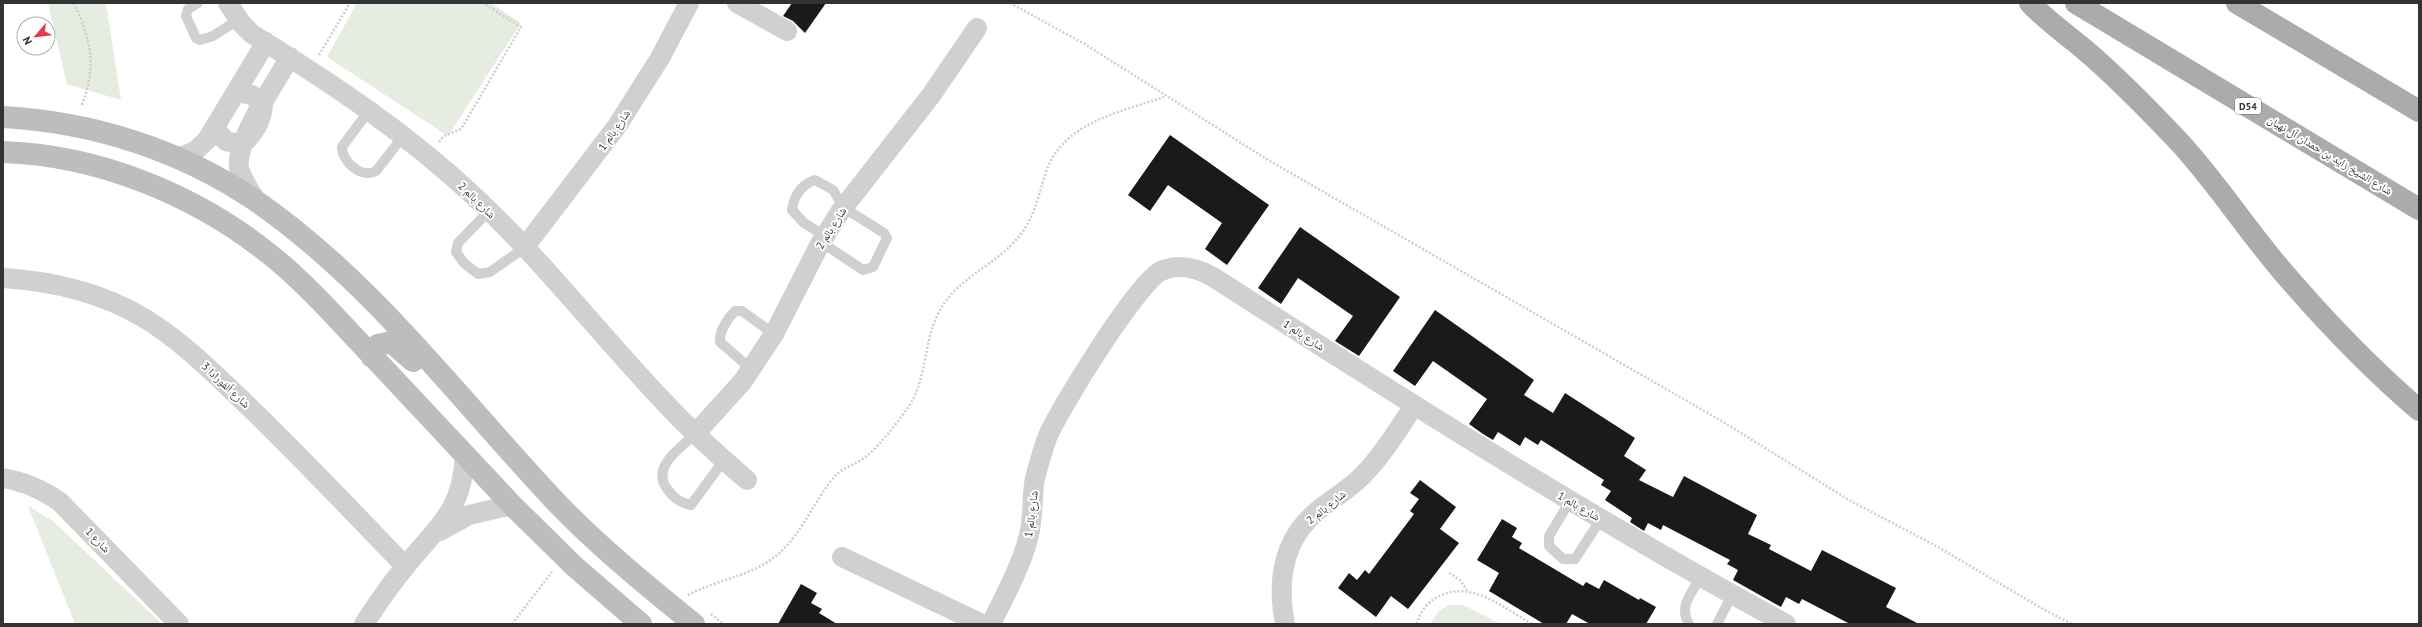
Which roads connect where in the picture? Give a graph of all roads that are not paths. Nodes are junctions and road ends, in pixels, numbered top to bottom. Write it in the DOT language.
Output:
graph roads {
  1 [pos="198,3"];
  2 [pos="228,3"];
  3 [pos="689,3"];
  4 [pos="737,3"];
  5 [pos="2030,3"];
  6 [pos="2076,3"];
  7 [pos="2237,3"];
  8 [pos="238,20"];
  9 [pos="977,28"];
  10 [pos="787,31"];
  11 [pos="266,42"];
  12 [pos="290,57"];
  13 [pos="237,92"];
  14 [pos="263,105"];
  15 [pos="370,109"];
  16 [pos="2419,111"];
  17 [pos="3,117"];
  18 [pos="215,129"];
  19 [pos="404,135"];
  20 [pos="242,145"];
  21 [pos="3,152"];
  22 [pos="178,158"];
  23 [pos="256,201"];
  24 [pos="844,208"];
  25 [pos="2419,209"];
  26 [pos="489,211"];
  27 [pos="823,239"];
  28 [pos="524,248"];
  29 [pos="3,278"];
  30 [pos="774,334"];
  31 [pos="372,357"];
  32 [pos="751,369"];
  33 [pos="1414,406"];
  34 [pos="2419,410"];
  35 [pos="695,434"];
  36 [pos="465,455"];
  37 [pos="516,458"];
  38 [pos="724,460"];
  39 [pos="3,478"];
  40 [pos="747,480"];
  41 [pos="1570,501"];
  42 [pos="512,506"];
  43 [pos="462,508"];
  44 [pos="1601,519"];
  45 [pos="842,557"];
  46 [pos="405,566"];
  47 [pos="1701,578"];
  48 [pos="1732,595"];
  49 [pos="179,624"];
  50 [pos="364,624"];
  51 [pos="641,624"];
  52 [pos="694,624"];
  53 [pos="982,624"];
  54 [pos="991,624"];
  55 [pos="1285,624"];
  56 [pos="1689,624"];
  57 [pos="1717,624"];
  58 [pos="1786,624"];
  1 -- 8 [label="lane"];
  2 -- 8 [label="street, شارع بالم 2"];
  3 -- 28 [label="street, شارع بالم 1"];
  4 -- 10 [label="street"];
  5 -- 34 [label="main road"];
  6 -- 25 [label="main road, شارع الشيخ زايد بن حمدان آل نهيان / D54"];
  7 -- 16 [label="main road"];
  8 -- 11 [label="street, شارع بالم 2"];
  9 -- 24 [label="street, شارع بالم 2"];
  11 -- 12 [label="street, شارع بالم 2"];
  11 -- 13 [label="street"];
  12 -- 14 [label="street"];
  12 -- 15 [label="street, شارع بالم 2"];
  13 -- 14 [label="street"];
  13 -- 18 [label="street"];
  14 -- 20 [label="street"];
  15 -- 19 [label="street, شارع بالم 2"];
  15 -- 19 [label="lane"];
  17 -- 22 [label="street"];
  18 -- 20 [label="street"];
  18 -- 22 [label="street"];
  19 -- 26 [label="street, شارع بالم 2"];
  20 -- 23 [label="street"];
  21 -- 31 [label="street"];
  22 -- 23 [label="street"];
  23 -- 37 [label="street"];
  24 -- 27 [label="street, شارع بالم 2"];
  24 -- 27 [label="lane"];
  24 -- 27 [label="lane"];
  26 -- 28 [label="street, شارع بالم 2"];
  26 -- 28 [label="lane"];
  27 -- 30 [label="street, شارع بالم 2"];
  28 -- 35 [label="street, شارع بالم 2"];
  29 -- 46 [label="street, شارع ألفورادا 3"];
  30 -- 32 [label="street, شارع بالم 2"];
  30 -- 32 [label="lane"];
  31 -- 36 [label="street"];
  31 -- 37 [label="street"];
  32 -- 35 [label="street, شارع بالم 2"];
  33 -- 41 [label="street, شارع بالم 1"];
  33 -- 54 [label="street, شارع بالم 1"];
  33 -- 55 [label="street, شارع بالم 2"];
  35 -- 38 [label="street, شارع بالم 2"];
  35 -- 38 [label="lane"];
  36 -- 42 [label="street"];
  36 -- 43 [label="street"];
  37 -- 52 [label="street"];
  38 -- 40 [label="street, شارع بالم 2"];
  39 -- 49 [label="street, شارع 1"];
  41 -- 44 [label="street, شارع بالم 1"];
  41 -- 44 [label="lane"];
  42 -- 43 [label="street"];
  42 -- 51 [label="street"];
  43 -- 46 [label="street"];
  44 -- 47 [label="street, شارع بالم 1"];
  45 -- 53 [label="street"];
  46 -- 50 [label="street"];
  47 -- 48 [label="street, شارع بالم 1"];
  47 -- 56 [label="lane"];
  48 -- 57 [label="lane"];
  48 -- 58 [label="street, شارع بالم 1"];
}
